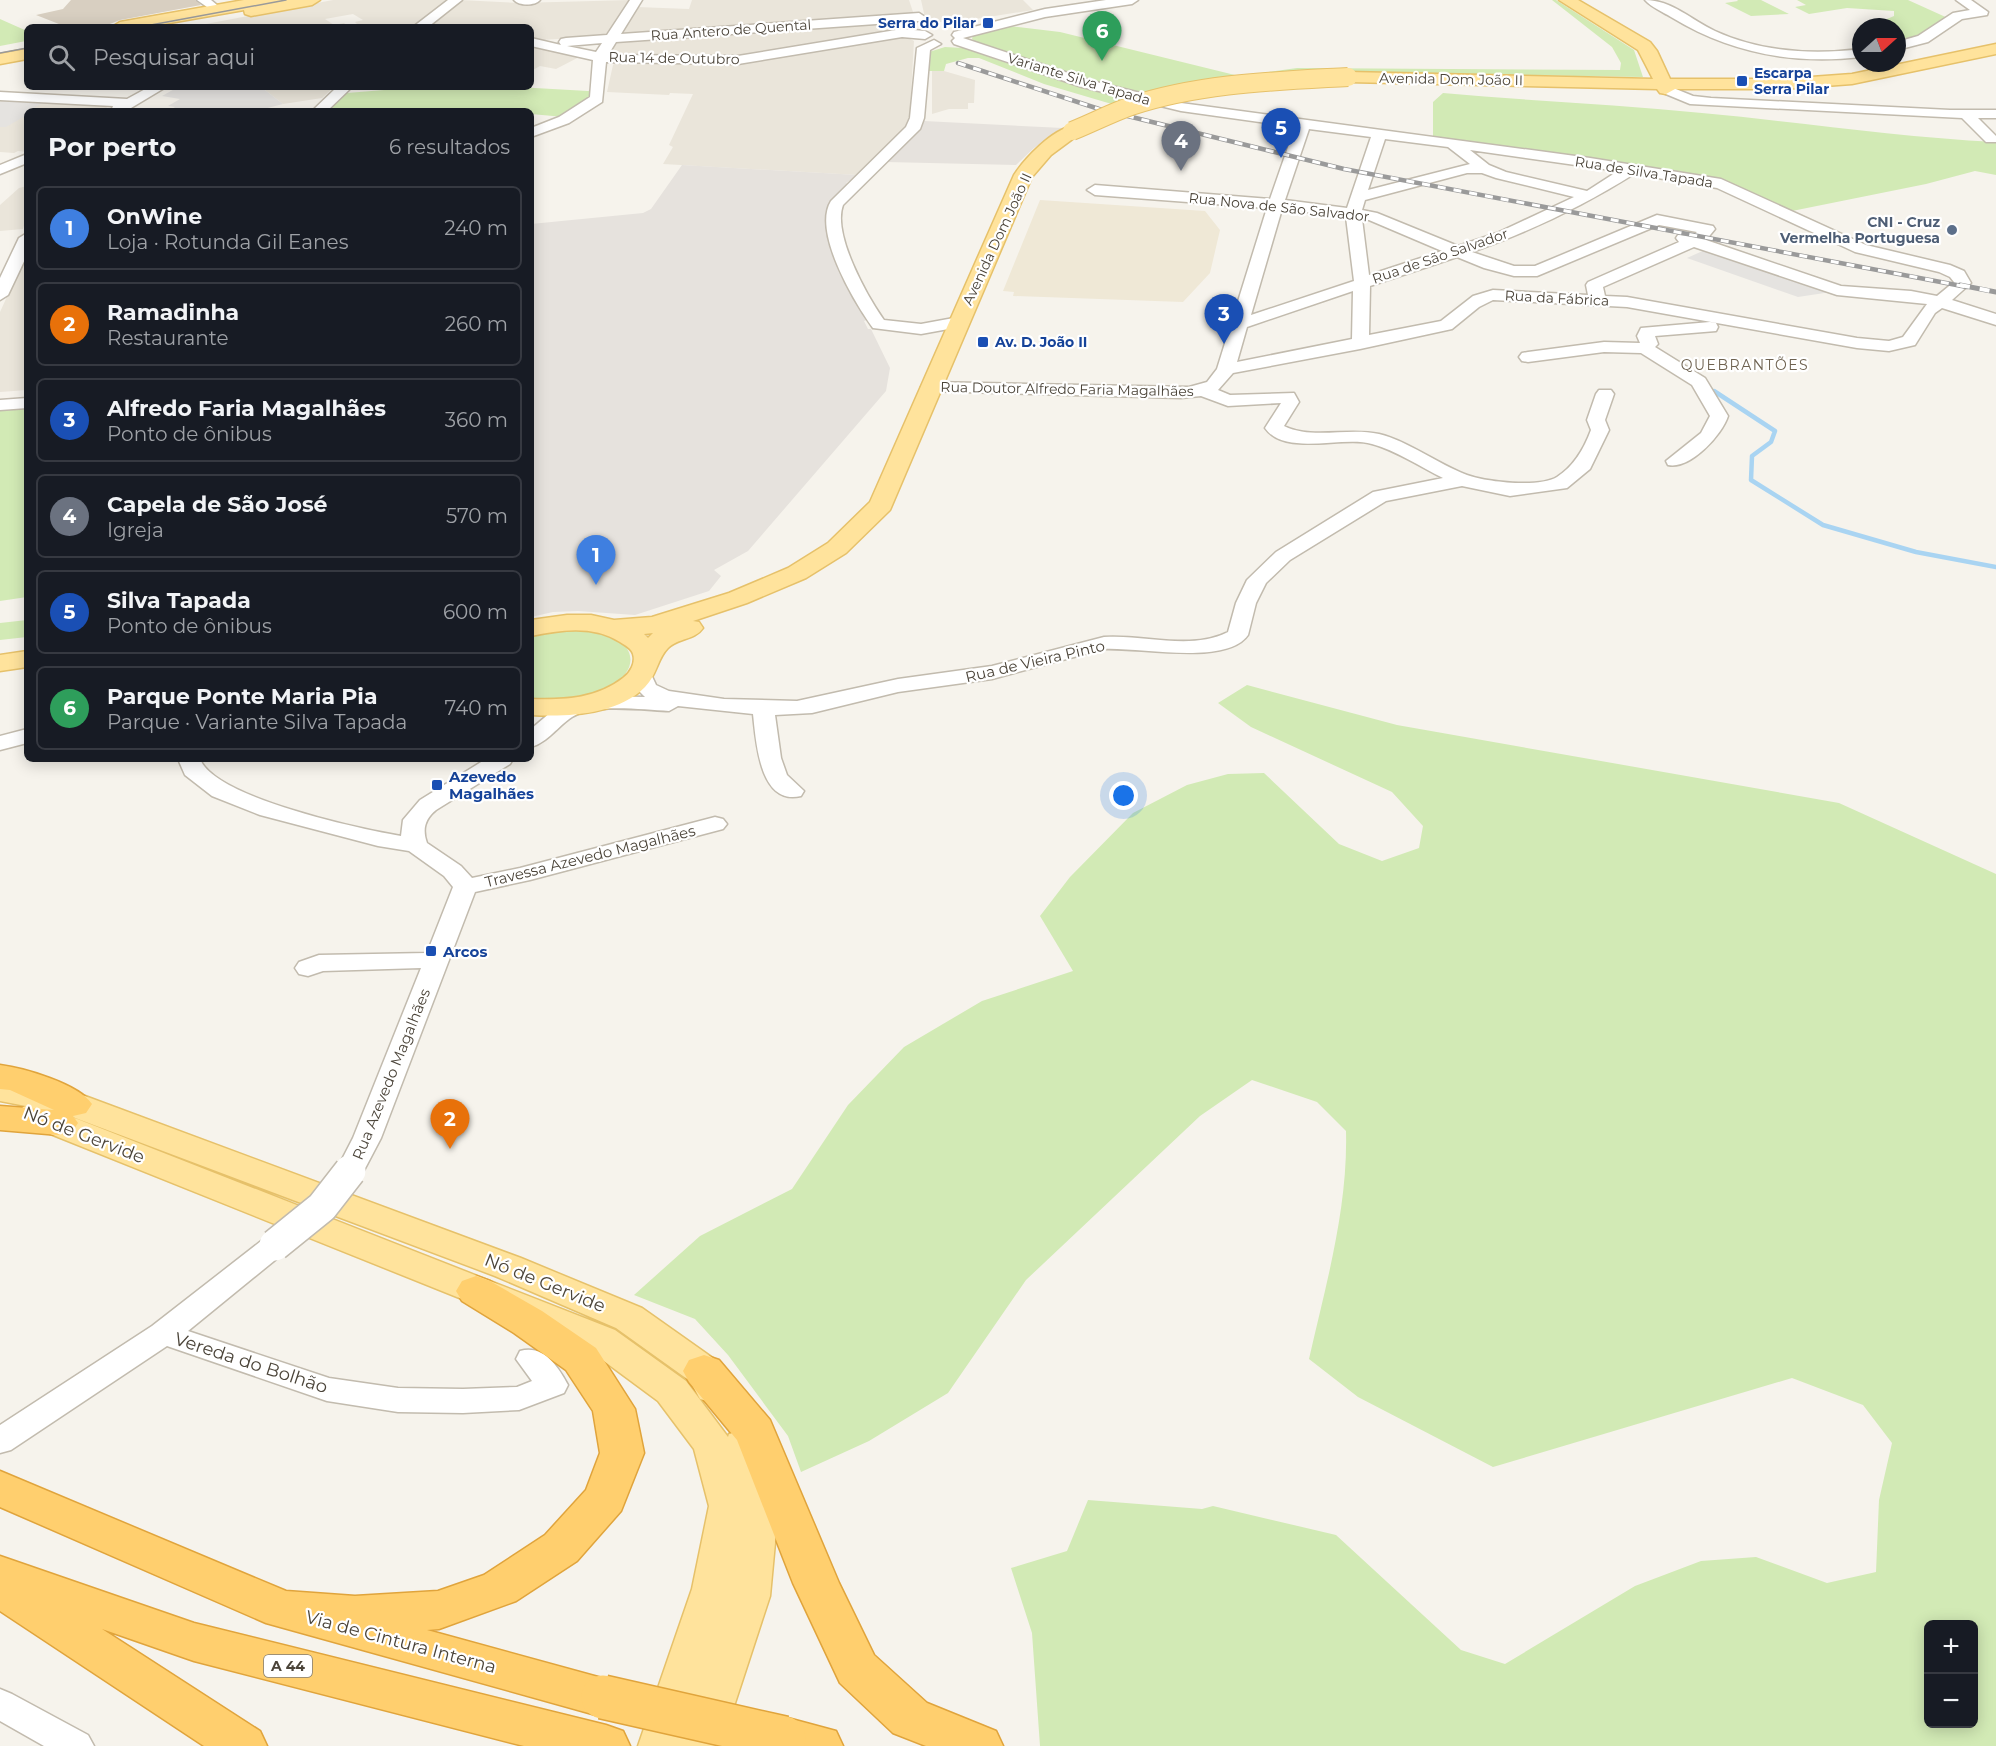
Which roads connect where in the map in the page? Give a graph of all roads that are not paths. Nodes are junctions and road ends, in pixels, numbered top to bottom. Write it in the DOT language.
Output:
graph roads {
  1 [pos="203,0"];
  2 [pos="271,0"];
  3 [pos="312,0"];
  4 [pos="456,0"];
  5 [pos="520,0"];
  6 [pos="534,0"];
  7 [pos="636,0"];
  8 [pos="1033,0"];
  9 [pos="1132,0"];
  10 [pos="1567,0"];
  11 [pos="1651,0"];
  12 [pos="1962,0"];
  13 [pos="217,10"];
  14 [pos="1045,13"];
  15 [pos="140,24"];
  16 [pos="188,24"];
  17 [pos="424,24"];
  18 [pos="935,35"];
  19 [pos="612,38"];
  20 [pos="959,38"];
  21 [pos="537,43"];
  22 [pos="1906,44"];
  23 [pos="24,45"];
  24 [pos="1996,48"];
  25 [pos="0,49"];
  26 [pos="1852,53"];
  27 [pos="24,55"];
  28 [pos="1996,55"];
  29 [pos="600,57"];
  30 [pos="0,59"];
  31 [pos="1665,86"];
  32 [pos="154,90"];
  33 [pos="342,90"];
  34 [pos="0,96"];
  35 [pos="130,103"];
  36 [pos="121,108"];
  37 [pos="321,108"];
  38 [pos="1996,112"];
  39 [pos="1966,114"];
  40 [pos="1303,125"];
  41 [pos="534,132"];
  42 [pos="1078,132"];
  43 [pos="1379,135"];
  44 [pos="1991,139"];
  45 [pos="1454,145"];
  46 [pos="0,159"];
  47 [pos="23,160"];
  48 [pos="1484,168"];
  49 [pos="1632,169"];
  50 [pos="0,170"];
  51 [pos="1095,190"];
  52 [pos="1589,196"];
  53 [pos="1358,197"];
  54 [pos="1276,204"];
  55 [pos="1353,213"];
  56 [pos="1693,241"];
  57 [pos="24,244"];
  58 [pos="24,247"];
  59 [pos="0,250"];
  60 [pos="1457,251"];
  61 [pos="1362,283"];
  62 [pos="0,295"];
  63 [pos="1597,299"];
  64 [pos="1937,302"];
  65 [pos="1996,320"];
  66 [pos="959,322"];
  67 [pos="1738,322"];
  68 [pos="1240,324"];
  69 [pos="921,329"];
  70 [pos="1360,344"];
  71 [pos="1898,345"];
  72 [pos="948,347"];
  73 [pos="1645,348"];
  74 [pos="1528,357"];
  75 [pos="1920,358"];
  76 [pos="1226,369"];
  77 [pos="940,387"];
  78 [pos="1205,391"];
  79 [pos="24,393"];
  80 [pos="1605,394"];
  81 [pos="0,395"];
  82 [pos="24,403"];
  83 [pos="0,405"];
  84 [pos="1675,461"];
  85 [pos="1462,480"];
  86 [pos="534,627"];
  87 [pos="615,628"];
  88 [pos="24,646"];
  89 [pos="0,649"];
  90 [pos="24,659"];
  91 [pos="0,663"];
  92 [pos="644,665"];
  93 [pos="693,702"];
  94 [pos="588,704"];
  95 [pos="763,706"];
  96 [pos="534,707"];
  97 [pos="534,710"];
  98 [pos="539,734"];
  99 [pos="24,737"];
  100 [pos="0,743"];
  101 [pos="190,762"];
  102 [pos="497,762"];
  103 [pos="793,791"];
  104 [pos="715,824"];
  105 [pos="415,845"];
  106 [pos="465,887"];
  107 [pos="438,960"];
  108 [pos="308,968"];
  109 [pos="0,1077"];
  110 [pos="0,1090"];
  111 [pos="0,1106"];
  112 [pos="66,1113"];
  113 [pos="0,1118"];
  114 [pos="476,1291"];
  115 [pos="163,1334"];
  116 [pos="531,1359"];
  117 [pos="704,1371"];
  118 [pos="1,1440"];
  119 [pos="0,1488"];
  120 [pos="0,1574"];
  121 [pos="0,1587"];
  122 [pos="282,1610"];
  123 [pos="0,1704"];
  124 [pos="801,1742"];
  125 [pos="594,1743"];
  126 [pos="76,1746"];
  127 [pos="243,1746"];
  128 [pos="660,1746"];
  129 [pos="699,1746"];
  130 [pos="979,1746"];
  1 -- 13 [label="street"];
  2 -- 13 [label="main road"];
  3 -- 16 [label="main road"];
  4 -- 17 [label="street"];
  5 -- 6 [label="street"];
  7 -- 19 [label="street"];
  8 -- 14 [label="street"];
  9 -- 14 [label="street, Rua 14 de Outubro"];
  10 -- 31 [label="main road"];
  11 -- 26 [label="street"];
  12 -- 22 [label="street"];
  13 -- 15 [label="main road"];
  14 -- 20 [label="street, Rua 14 de Outubro"];
  18 -- 19 [label="street, Rua Antero de Quental"];
  18 -- 20 [label="street, Rua 14 de Outubro"];
  18 -- 29 [label="street, Rua 14 de Outubro"];
  18 -- 69 [label="street"];
  19 -- 21 [label="street, Rua Antero de Quental"];
  19 -- 29 [label="street"];
  20 -- 40 [label="street, Variante Silva Tapada"];
  21 -- 29 [label="street, Rua 14 de Outubro"];
  23 -- 25 [label="main road"];
  24 -- 31 [label="main road"];
  27 -- 30 [label="main road"];
  28 -- 31 [label="main road"];
  29 -- 41 [label="street"];
  31 -- 39 [label="street"];
  31 -- 42 [label="main road, Avenida Dom João II, bridge"];
  32 -- 35 [label="street"];
  33 -- 37 [label="street"];
  34 -- 35 [label="street"];
  35 -- 36 [label="street"];
  38 -- 39 [label="street"];
  39 -- 44 [label="street"];
  40 -- 43 [label="street, Variante Silva Tapada"];
  40 -- 54 [label="street, Rua Doutor Alfredo Faria Magalhães"];
  42 -- 66 [label="main road, Avenida Dom João II"];
  42 -- 77 [label="main road, Avenida Dom João II"];
  43 -- 45 [label="street, Rua de Silva Tapada"];
  43 -- 53 [label="street"];
  45 -- 48 [label="street"];
  45 -- 49 [label="street, Rua de Silva Tapada"];
  46 -- 47 [label="street"];
  47 -- 50 [label="street"];
  48 -- 52 [label="street"];
  48 -- 53 [label="street"];
  49 -- 52 [label="street, Rua de São Salvador"];
  49 -- 64 [label="street, Rua de Silva Tapada"];
  51 -- 54 [label="street, Rua Nova de São Salvador"];
  52 -- 60 [label="street, Rua de São Salvador"];
  53 -- 55 [label="street"];
  54 -- 55 [label="street, Rua Nova de São Salvador"];
  54 -- 68 [label="street, Rua Doutor Alfredo Faria Magalhães"];
  55 -- 60 [label="street, Rua Nova de São Salvador"];
  55 -- 61 [label="street"];
  56 -- 60 [label="street, Rua Nova de São Salvador"];
  56 -- 63 [label="street"];
  56 -- 64 [label="street"];
  57 -- 59 [label="street"];
  58 -- 62 [label="street"];
  60 -- 61 [label="street, Rua de São Salvador"];
  61 -- 68 [label="street, Rua de São Salvador"];
  61 -- 70 [label="street"];
  63 -- 67 [label="street, Rua da Fábrica"];
  63 -- 70 [label="street, Rua da Fábrica"];
  64 -- 65 [label="street"];
  64 -- 71 [label="street"];
  66 -- 69 [label="street"];
  66 -- 72 [label="main road, Avenida Dom João II"];
  67 -- 71 [label="street, Rua da Fábrica"];
  67 -- 73 [label="street"];
  68 -- 76 [label="street, Rua Doutor Alfredo Faria Magalhães"];
  69 -- 72 [label="street"];
  70 -- 76 [label="street, Rua da Fábrica"];
  71 -- 75 [label="street"];
  72 -- 77 [label="main road, Avenida Dom João II"];
  73 -- 74 [label="street"];
  73 -- 84 [label="street"];
  76 -- 78 [label="street, Rua Doutor Alfredo Faria Magalhães"];
  77 -- 78 [label="street, Rua Doutor Alfredo Faria Magalhães"];
  77 -- 87 [label="main road, Avenida Dom João II"];
  77 -- 92 [label="main road, Avenida Dom João II"];
  78 -- 85 [label="street"];
  79 -- 81 [label="street"];
  80 -- 85 [label="street, Rua de Vieira Pinto"];
  82 -- 83 [label="street"];
  85 -- 95 [label="street, Rua de Vieira Pinto"];
  86 -- 87 [label="main road"];
  87 -- 92 [label="main road"];
  88 -- 89 [label="main road"];
  90 -- 91 [label="main road"];
  92 -- 93 [label="street, Rua de Vieira Pinto"];
  92 -- 94 [label="main road, Avenida Dom João II"];
  93 -- 94 [label="street, Rua de Vieira Pinto"];
  93 -- 95 [label="street, Rua de Vieira Pinto"];
  94 -- 96 [label="main road, Avenida Dom João II"];
  94 -- 98 [label="street"];
  95 -- 103 [label="street"];
  97 -- 98 [label="street"];
  99 -- 100 [label="street"];
  101 -- 105 [label="street"];
  102 -- 105 [label="street"];
  104 -- 106 [label="street, Travessa Azevedo Magalhães"];
  105 -- 106 [label="street"];
  106 -- 107 [label="street, Rua Azevedo Magalhães"];
  107 -- 108 [label="street"];
  107 -- 115 [label="street, Rua Azevedo Magalhães, bridge"];
  109 -- 112 [label="highway"];
  110 -- 112 [label="main road, Nó de Gervide"];
  111 -- 112 [label="main road, Nó de Gervide"];
  112 -- 113 [label="highway"];
  112 -- 114 [label="main road, Nó de Gervide"];
  112 -- 117 [label="main road, Nó de Gervide"];
  114 -- 122 [label="highway"];
  114 -- 128 [label="main road, Nó de Gervide"];
  115 -- 116 [label="street, Vereda do Bolhão"];
  115 -- 118 [label="street, Rua Azevedo Magalhães"];
  117 -- 129 [label="main road, Nó de Gervide"];
  117 -- 130 [label="highway"];
  119 -- 122 [label="highway, Via de Cintura Interna"];
  120 -- 125 [label="highway, A 44"];
  121 -- 127 [label="highway"];
  122 -- 124 [label="highway, Via de Cintura Interna, bridge"];
  123 -- 126 [label="street"];
}
